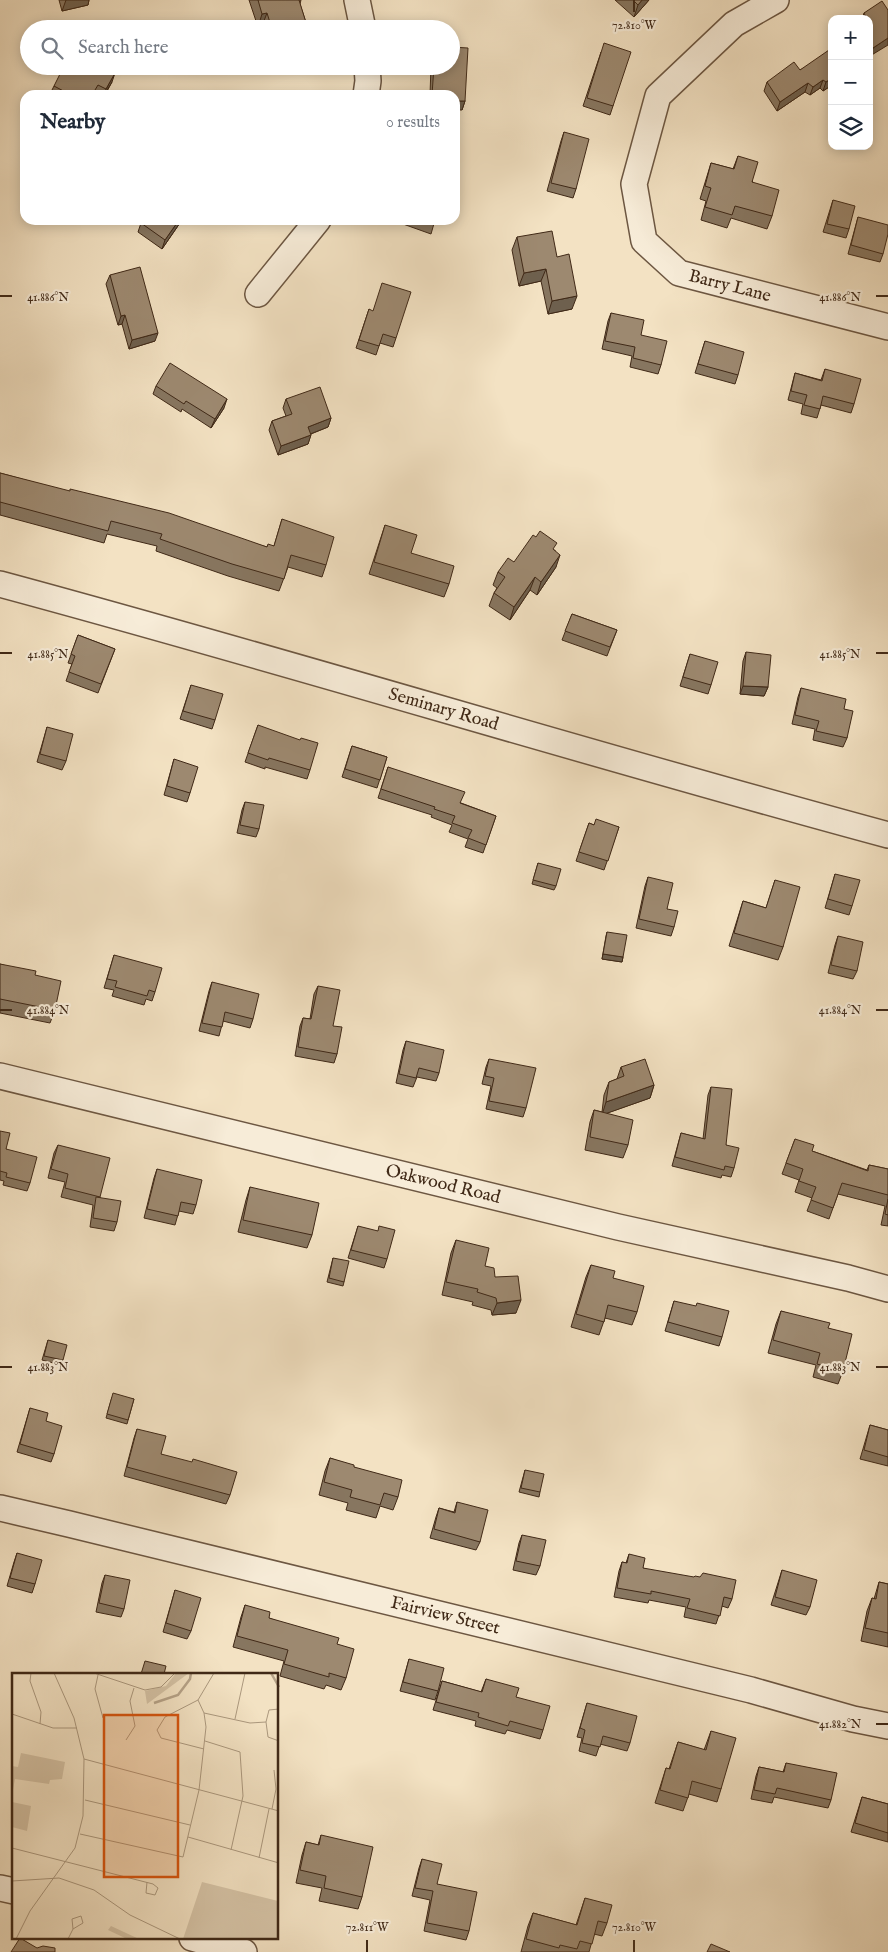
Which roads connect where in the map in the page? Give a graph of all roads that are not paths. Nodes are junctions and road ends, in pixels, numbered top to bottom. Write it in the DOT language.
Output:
graph roads {
  1 [pos="357,0"];
  2 [pos="776,0"];
  3 [pos="361,20"];
  4 [pos="368,75"];
  5 [pos="367,90"];
  6 [pos="314,225"];
  7 [pos="258,294"];
  8 [pos="888,327"];
  9 [pos="0,584"];
  10 [pos="888,835"];
  11 [pos="0,1076"];
  12 [pos="888,1289"];
  13 [pos="0,1508"];
  14 [pos="888,1726"];
  15 [pos="199,1940"];
  16 [pos="244,1952"];
  1 -- 3 [label="street"];
  2 -- 8 [label="street, Barry Lane"];
  4 -- 5 [label="street"];
  6 -- 7 [label="street"];
  9 -- 10 [label="street, Seminary Road"];
  11 -- 12 [label="street, Oakwood Road"];
  13 -- 14 [label="street, Fairview Street"];
  15 -- 16 [label="street"];
}
